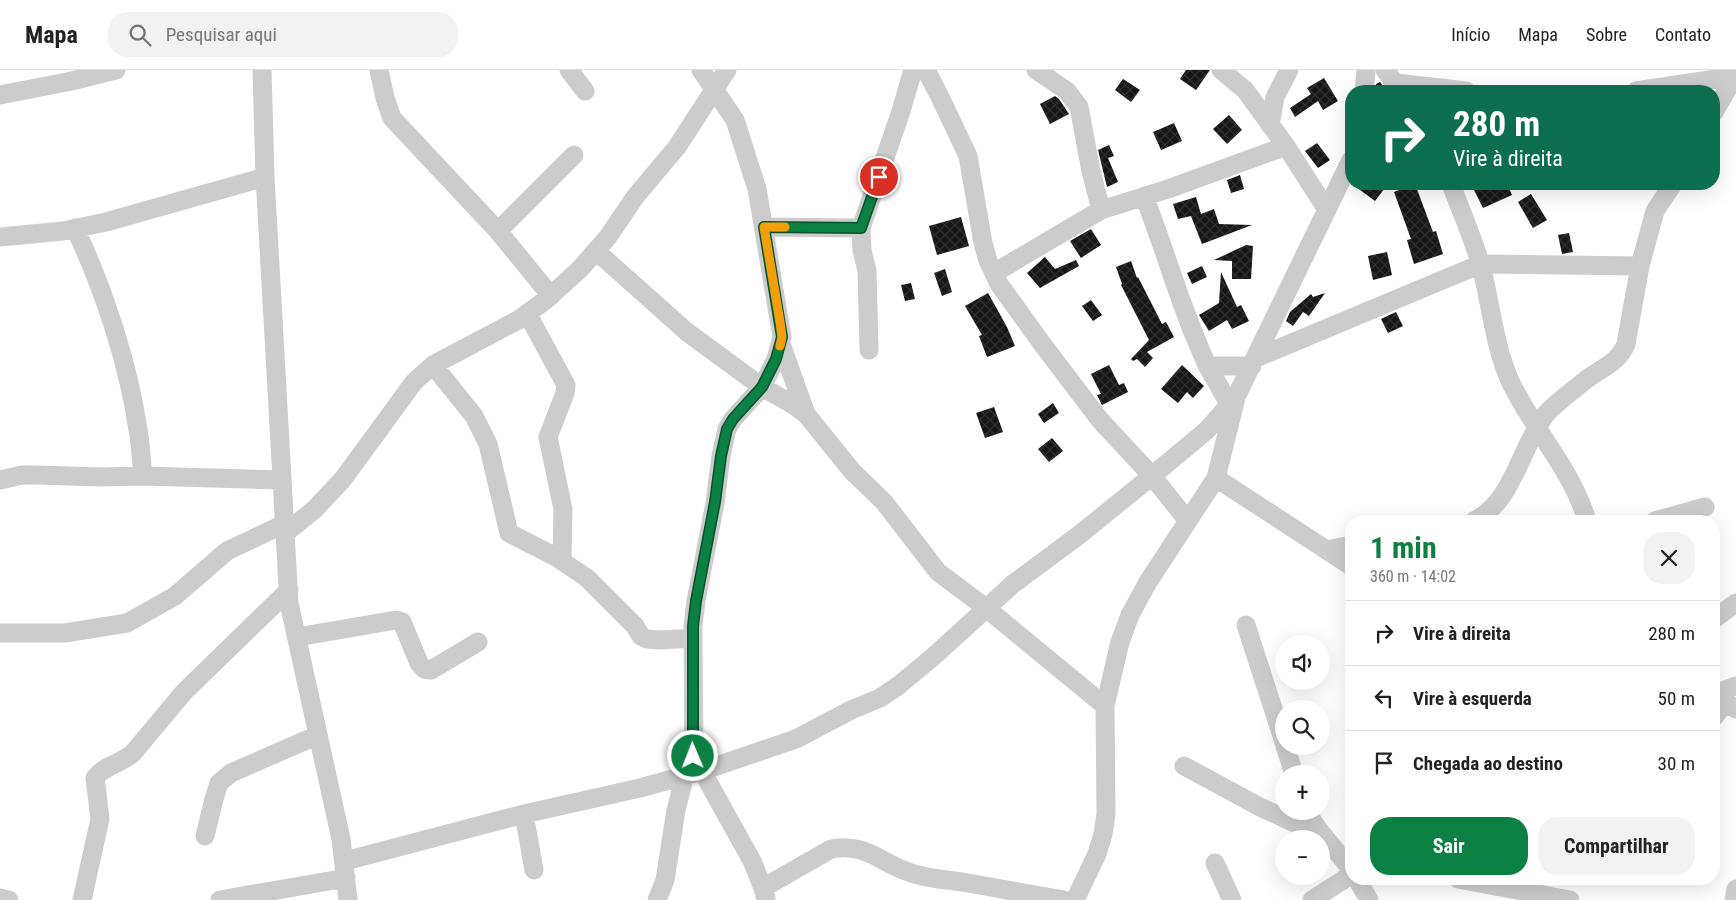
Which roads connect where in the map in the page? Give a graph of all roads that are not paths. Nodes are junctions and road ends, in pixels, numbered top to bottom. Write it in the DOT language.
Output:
graph roads {
  1 [pos="116,70"];
  2 [pos="262,70"];
  3 [pos="379,70"];
  4 [pos="569,70"];
  5 [pos="701,70"];
  6 [pos="727,70"];
  7 [pos="913,70"];
  8 [pos="926,70"];
  9 [pos="1036,70"];
  10 [pos="1221,70"];
  11 [pos="1289,70"];
  12 [pos="1366,70"];
  13 [pos="1736,75"];
  14 [pos="1394,82"];
  15 [pos="1365,85"];
  16 [pos="1418,85"];
  17 [pos="1674,85"];
  18 [pos="714,90"];
  19 [pos="585,91"];
  20 [pos="0,95"];
  21 [pos="1720,102"];
  22 [pos="1270,125"];
  23 [pos="1286,146"];
  24 [pos="574,155"];
  25 [pos="1345,172"];
  26 [pos="265,177"];
  27 [pos="1453,190"];
  28 [pos="1669,190"];
  29 [pos="1144,196"];
  30 [pos="1101,210"];
  31 [pos="1327,210"];
  32 [pos="764,227"];
  33 [pos="75,228"];
  34 [pos="861,228"];
  35 [pos="498,231"];
  36 [pos="0,237"];
  37 [pos="596,251"];
  38 [pos="1481,265"];
  39 [pos="1640,266"];
  40 [pos="994,273"];
  41 [pos="551,296"];
  42 [pos="528,313"];
  43 [pos="781,344"];
  44 [pos="869,350"];
  45 [pos="1254,362"];
  46 [pos="432,365"];
  47 [pos="1208,366"];
  48 [pos="762,387"];
  49 [pos="1233,400"];
  50 [pos="806,414"];
  51 [pos="1536,429"];
  52 [pos="143,476"];
  53 [pos="1152,476"];
  54 [pos="1216,478"];
  55 [pos="0,480"];
  56 [pos="281,480"];
  57 [pos="1704,507"];
  58 [pos="1482,515"];
  59 [pos="1585,515"];
  60 [pos="1675,515"];
  61 [pos="1188,521"];
  62 [pos="284,529"];
  63 [pos="1345,546"];
  64 [pos="1326,550"];
  65 [pos="562,560"];
  66 [pos="1345,564"];
  67 [pos="288,590"];
  68 [pos="1736,603"];
  69 [pos="986,608"];
  70 [pos="1720,615"];
  71 [pos="1246,625"];
  72 [pos="0,633"];
  73 [pos="297,637"];
  74 [pos="693,638"];
  75 [pos="478,642"];
  76 [pos="1736,686"];
  77 [pos="1722,700"];
  78 [pos="1105,706"];
  79 [pos="1275,714"];
  80 [pos="318,735"];
  81 [pos="1184,766"];
  82 [pos="694,773"];
  83 [pos="524,814"];
  84 [pos="1312,820"];
  85 [pos="205,836"];
  86 [pos="1337,845"];
  87 [pos="1345,859"];
  88 [pos="1215,863"];
  89 [pos="346,869"];
  90 [pos="534,870"];
  91 [pos="1345,879"];
  92 [pos="1360,885"];
  93 [pos="1494,886"];
  94 [pos="1736,889"];
  95 [pos="765,894"];
  96 [pos="0,898"];
  97 [pos="9,900"];
  98 [pos="82,900"];
  99 [pos="220,900"];
  100 [pos="348,900"];
  101 [pos="657,900"];
  102 [pos="1064,900"];
  103 [pos="1075,900"];
  104 [pos="1232,900"];
  105 [pos="1312,900"];
  106 [pos="1369,900"];
  107 [pos="1570,900"];
  108 [pos="1734,900"];
  1 -- 20 [label="street"];
  2 -- 26 [label="street"];
  3 -- 35 [label="street"];
  4 -- 19 [label="street"];
  5 -- 18 [label="street"];
  6 -- 18 [label="street"];
  7 -- 34 [label="street"];
  8 -- 40 [label="street"];
  9 -- 30 [label="street"];
  10 -- 22 [label="street"];
  11 -- 22 [label="street"];
  12 -- 15 [label="street"];
  13 -- 17 [label="street"];
  13 -- 21 [label="street"];
  14 -- 16 [label="street"];
  18 -- 32 [label="street"];
  18 -- 37 [label="street"];
  22 -- 23 [label="street"];
  23 -- 29 [label="street"];
  23 -- 31 [label="street"];
  24 -- 35 [label="street"];
  25 -- 31 [label="street"];
  26 -- 33 [label="street"];
  26 -- 56 [label="street"];
  27 -- 38 [label="street"];
  28 -- 39 [label="street"];
  29 -- 30 [label="street"];
  29 -- 47 [label="street"];
  30 -- 40 [label="street"];
  31 -- 45 [label="street"];
  32 -- 34 [label="street"];
  32 -- 43 [label="street"];
  33 -- 36 [label="street"];
  33 -- 52 [label="street"];
  34 -- 44 [label="street"];
  35 -- 41 [label="street"];
  37 -- 41 [label="street"];
  37 -- 48 [label="street"];
  38 -- 39 [label="street"];
  38 -- 45 [label="street"];
  38 -- 51 [label="street"];
  39 -- 51 [label="street"];
  40 -- 53 [label="street"];
  41 -- 42 [label="street"];
  42 -- 46 [label="street"];
  42 -- 65 [label="street"];
  43 -- 48 [label="street"];
  43 -- 50 [label="street"];
  45 -- 47 [label="street"];
  45 -- 49 [label="street"];
  46 -- 62 [label="street"];
  46 -- 65 [label="street"];
  47 -- 49 [label="street"];
  48 -- 50 [label="street"];
  48 -- 74 [label="street"];
  49 -- 53 [label="street"];
  49 -- 54 [label="street"];
  50 -- 69 [label="street"];
  51 -- 58 [label="street"];
  51 -- 59 [label="street"];
  52 -- 55 [label="street"];
  52 -- 56 [label="street"];
  53 -- 61 [label="street"];
  53 -- 69 [label="street"];
  54 -- 61 [label="street"];
  54 -- 64 [label="street"];
  56 -- 62 [label="street"];
  57 -- 60 [label="street"];
  61 -- 78 [label="street"];
  62 -- 67 [label="street"];
  62 -- 72 [label="street"];
  63 -- 64 [label="street"];
  64 -- 66 [label="street"];
  65 -- 74 [label="street"];
  67 -- 73 [label="street"];
  67 -- 98 [label="street"];
  68 -- 70 [label="street"];
  69 -- 78 [label="street"];
  69 -- 82 [label="street"];
  71 -- 79 [label="street"];
  73 -- 75 [label="street"];
  73 -- 80 [label="street"];
  74 -- 82 [label="street"];
  76 -- 77 [label="street"];
  78 -- 103 [label="street"];
  80 -- 85 [label="street"];
  80 -- 89 [label="street"];
  81 -- 86 [label="street"];
  82 -- 83 [label="street"];
  82 -- 95 [label="street"];
  82 -- 101 [label="street"];
  83 -- 89 [label="street"];
  83 -- 90 [label="street"];
  84 -- 86 [label="street"];
  86 -- 87 [label="street"];
  88 -- 104 [label="street"];
  89 -- 99 [label="street"];
  89 -- 100 [label="street"];
  91 -- 105 [label="street"];
  92 -- 106 [label="street"];
  93 -- 107 [label="street"];
  94 -- 108 [label="street"];
  95 -- 102 [label="street"];
  96 -- 97 [label="street"];
}
